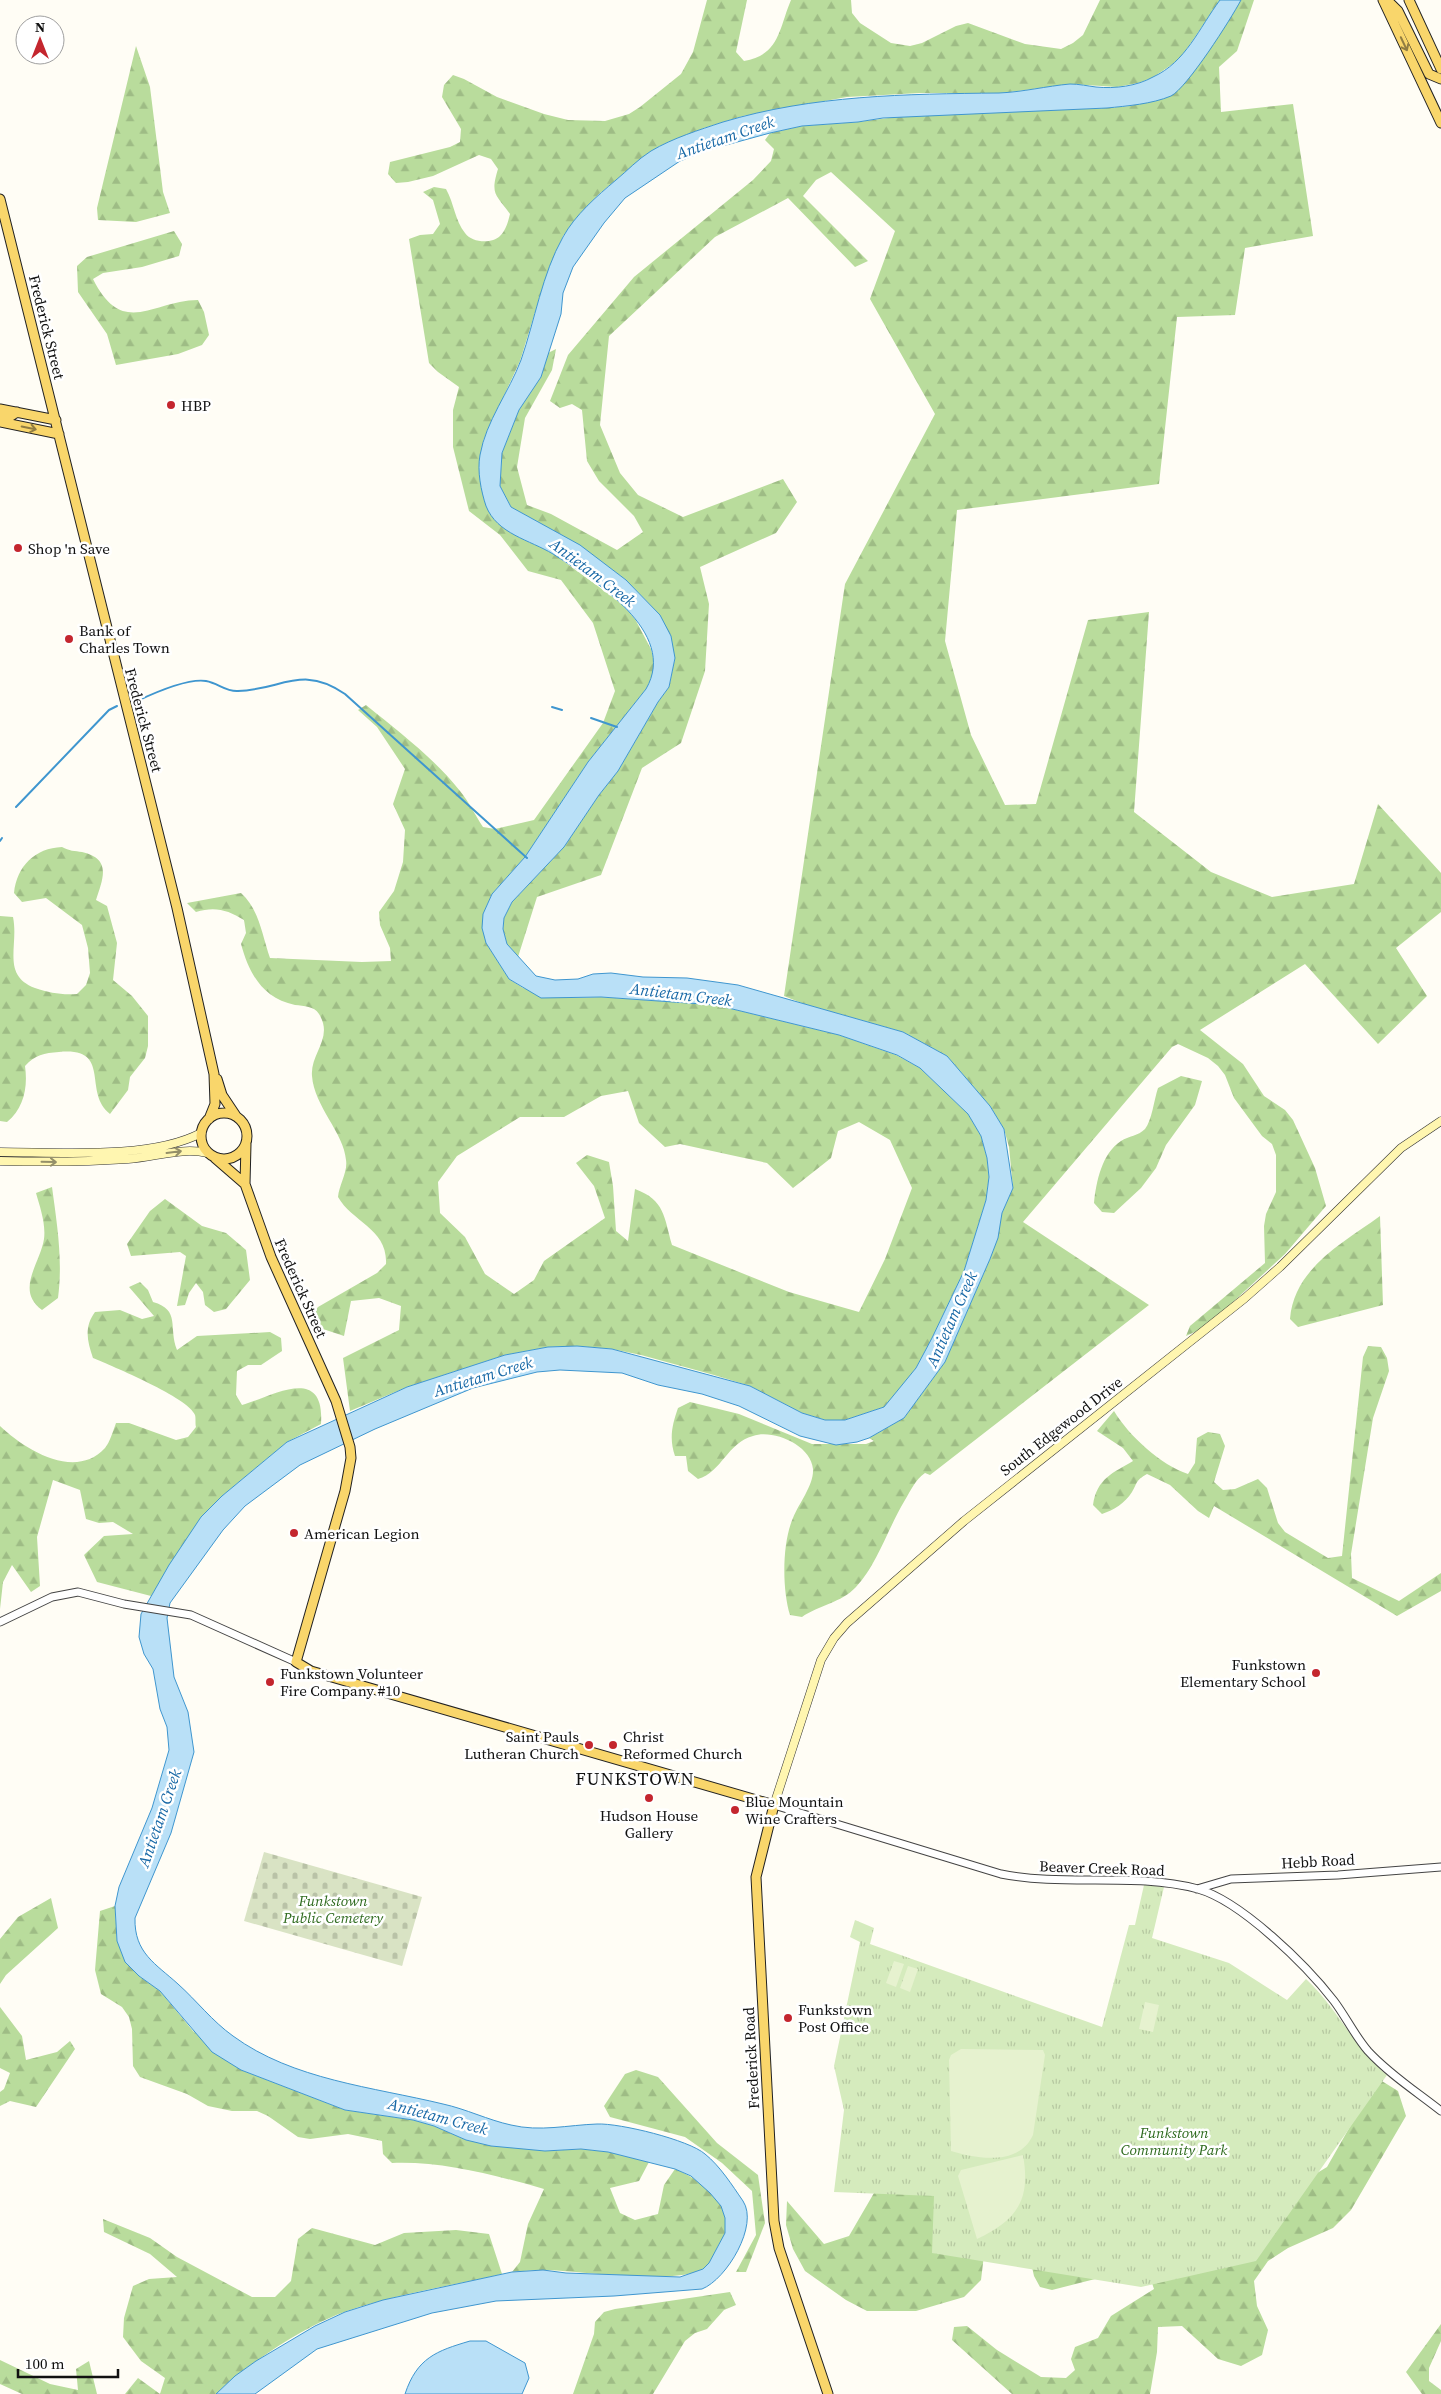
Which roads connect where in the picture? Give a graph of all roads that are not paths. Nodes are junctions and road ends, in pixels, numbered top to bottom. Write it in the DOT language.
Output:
graph roads {
  1 [pos="1383,0"];
  2 [pos="1387,0"];
  3 [pos="1409,0"];
  4 [pos="1441,69"];
  5 [pos="1441,79"];
  6 [pos="1441,123"];
  7 [pos="0,199"];
  8 [pos="0,409"];
  9 [pos="17,412"];
  10 [pos="0,415"];
  11 [pos="56,420"];
  12 [pos="0,422"];
  13 [pos="59,434"];
  14 [pos="214,1074"];
  15 [pos="238,1117"];
  16 [pos="208,1119"];
  17 [pos="1441,1121"];
  18 [pos="201,1132"];
  19 [pos="246,1144"];
  20 [pos="0,1152"];
  21 [pos="212,1155"];
  22 [pos="0,1161"];
  23 [pos="245,1184"];
  24 [pos="0,1622"];
  25 [pos="296,1662"];
  26 [pos="774,1805"];
  27 [pos="1441,1867"];
  28 [pos="1197,1889"];
  29 [pos="1441,2111"];
  30 [pos="828,2394"];
  1 -- 6 [label="main road, one-way"];
  2 -- 5 [label="main road"];
  3 -- 4 [label="main road"];
  7 -- 11 [label="main road, Frederick Street"];
  8 -- 9 [label="main road"];
  9 -- 10 [label="main road"];
  9 -- 11 [label="main road"];
  11 -- 13 [label="main road, Frederick Street"];
  12 -- 13 [label="main road, one-way"];
  13 -- 14 [label="main road, Frederick Street"];
  14 -- 15 [label="main road, Frederick Street"];
  14 -- 16 [label="main road, Frederick Street"];
  15 -- 16 [label="main road"];
  15 -- 19 [label="main road"];
  16 -- 18 [label="main road"];
  17 -- 26 [label="main road, South Edgewood Drive"];
  18 -- 20 [label="main road"];
  18 -- 21 [label="main road"];
  19 -- 21 [label="main road"];
  19 -- 23 [label="main road, Frederick Street"];
  22 -- 21 [label="main road, one-way"];
  21 -- 23 [label="main road, Frederick Street"];
  23 -- 25 [label="main road, Frederick Street"];
  24 -- 25 [label="street"];
  25 -- 26 [label="main road"];
  26 -- 28 [label="street, Beaver Creek Road"];
  26 -- 30 [label="main road, Frederick Road"];
  27 -- 28 [label="street, Hebb Road"];
  28 -- 29 [label="street, Beaver Creek Road"];
}
